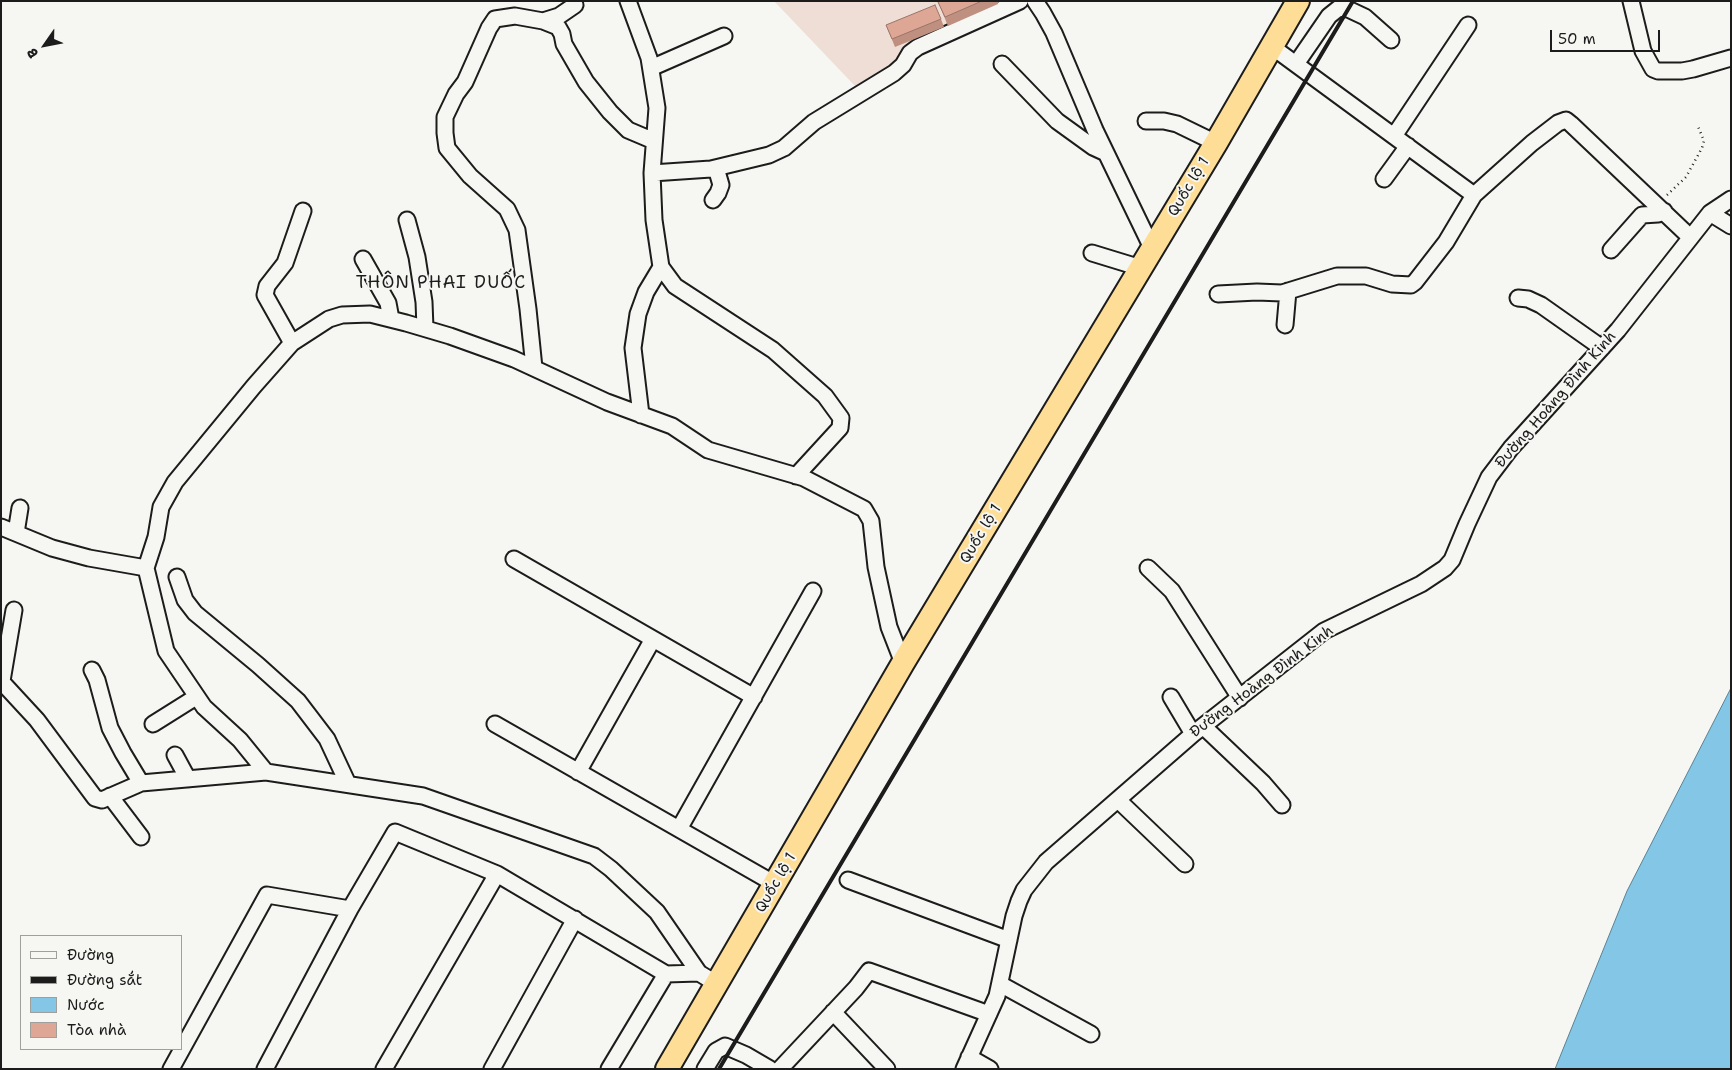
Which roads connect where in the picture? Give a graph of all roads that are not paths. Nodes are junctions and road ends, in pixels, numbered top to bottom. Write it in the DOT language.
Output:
graph roads {
  1 [pos="628,1"];
  2 [pos="1020,1"];
  3 [pos="1035,1"];
  4 [pos="1298,1"];
  5 [pos="1631,1"];
  6 [pos="575,5"];
  7 [pos="543,21"];
  8 [pos="1468,25"];
  9 [pos="724,36"];
  10 [pos="1391,40"];
  11 [pos="1271,46"];
  12 [pos="1731,58"];
  13 [pos="1002,64"];
  14 [pos="1296,64"];
  15 [pos="651,68"];
  16 [pos="1146,122"];
  17 [pos="1394,136"];
  18 [pos="654,141"];
  19 [pos="1216,143"];
  20 [pos="1408,146"];
  21 [pos="1106,154"];
  22 [pos="716,168"];
  23 [pos="652,173"];
  24 [pos="1384,179"];
  25 [pos="1474,195"];
  26 [pos="1731,199"];
  27 [pos="713,200"];
  28 [pos="1661,208"];
  29 [pos="303,211"];
  30 [pos="1710,213"];
  31 [pos="407,220"];
  32 [pos="1731,226"];
  33 [pos="1690,237"];
  34 [pos="1152,248"];
  35 [pos="1611,250"];
  36 [pos="1092,253"];
  37 [pos="364,259"];
  38 [pos="661,267"];
  39 [pos="1141,268"];
  40 [pos="1288,291"];
  41 [pos="1218,294"];
  42 [pos="1518,298"];
  43 [pos="391,319"];
  44 [pos="1285,325"];
  45 [pos="425,328"];
  46 [pos="292,343"];
  47 [pos="1602,348"];
  48 [pos="534,368"];
  49 [pos="641,415"];
  50 [pos="796,476"];
  51 [pos="20,508"];
  52 [pos="1,527"];
  53 [pos="16,533"];
  54 [pos="514,559"];
  55 [pos="146,568"];
  56 [pos="1148,568"];
  57 [pos="177,577"];
  58 [pos="813,591"];
  59 [pos="14,610"];
  60 [pos="653,639"];
  61 [pos="904,664"];
  62 [pos="92,670"];
  63 [pos="1,681"];
  64 [pos="196,697"];
  65 [pos="754,697"];
  66 [pos="1171,697"];
  67 [pos="1240,698"];
  68 [pos="153,724"];
  69 [pos="495,724"];
  70 [pos="1198,730"];
  71 [pos="175,755"];
  72 [pos="266,772"];
  73 [pos="578,772"];
  74 [pos="188,779"];
  75 [pos="141,783"];
  76 [pos="348,784"];
  77 [pos="110,796"];
  78 [pos="1118,800"];
  79 [pos="1282,805"];
  80 [pos="679,829"];
  81 [pos="141,837"];
  82 [pos="1186,864"];
  83 [pos="497,874"];
  84 [pos="848,880"];
  85 [pos="775,884"];
  86 [pos="350,909"];
  87 [pos="575,920"];
  88 [pos="1009,940"];
  89 [pos="666,974"];
  90 [pos="708,978"];
  91 [pos="1000,984"];
  92 [pos="832,1012"];
  93 [pos="989,1014"];
  94 [pos="1091,1034"];
  95 [pos="182,1049"];
  96 [pos="181,1050"];
  97 [pos="966,1063"];
  98 [pos="171,1069"];
  99 [pos="265,1069"];
  100 [pos="384,1069"];
  101 [pos="492,1069"];
  102 [pos="610,1069"];
  103 [pos="667,1069"];
  104 [pos="705,1069"];
  105 [pos="770,1069"];
  106 [pos="780,1069"];
  107 [pos="887,1069"];
  108 [pos="990,1069"];
  1 -- 15 [label="street"];
  2 -- 22 [label="street"];
  3 -- 21 [label="street"];
  4 -- 11 [label="highway, Quốc lộ 1"];
  5 -- 12 [label="street"];
  6 -- 7 [label="street"];
  7 -- 18 [label="street"];
  7 -- 48 [label="street"];
  8 -- 17 [label="street"];
  9 -- 15 [label="street"];
  10 -- 14 [label="street"];
  11 -- 14 [label="street"];
  11 -- 19 [label="highway, Quốc lộ 1"];
  13 -- 21 [label="street"];
  14 -- 17 [label="street"];
  15 -- 18 [label="street"];
  16 -- 19 [label="street"];
  17 -- 20 [label="street"];
  18 -- 23 [label="street"];
  19 -- 34 [label="highway, Quốc lộ 1"];
  20 -- 24 [label="street"];
  20 -- 25 [label="street"];
  21 -- 34 [label="street"];
  22 -- 23 [label="street"];
  22 -- 27 [label="street"];
  23 -- 38 [label="street"];
  25 -- 28 [label="street"];
  25 -- 40 [label="street"];
  26 -- 30 [label="street, Đường Hoàng Đình Kinh"];
  28 -- 33 [label="street"];
  28 -- 35 [label="street"];
  29 -- 46 [label="street"];
  30 -- 32 [label="street"];
  30 -- 33 [label="street, Đường Hoàng Đình Kinh"];
  31 -- 45 [label="street"];
  33 -- 47 [label="street, Đường Hoàng Đình Kinh"];
  34 -- 39 [label="highway, Quốc lộ 1"];
  36 -- 39 [label="street"];
  37 -- 43 [label="street"];
  38 -- 49 [label="street"];
  38 -- 50 [label="street"];
  39 -- 61 [label="highway, Quốc lộ 1"];
  40 -- 41 [label="street"];
  40 -- 44 [label="street"];
  42 -- 47 [label="street"];
  43 -- 45 [label="street"];
  43 -- 46 [label="street"];
  45 -- 48 [label="street"];
  46 -- 55 [label="street"];
  47 -- 67 [label="street, Đường Hoàng Đình Kinh"];
  48 -- 49 [label="street"];
  49 -- 50 [label="street"];
  50 -- 61 [label="street"];
  51 -- 53 [label="street"];
  52 -- 53 [label="street"];
  53 -- 55 [label="street"];
  54 -- 60 [label="street"];
  55 -- 64 [label="street"];
  56 -- 67 [label="street"];
  57 -- 76 [label="street"];
  58 -- 65 [label="street"];
  59 -- 63 [label="street"];
  60 -- 65 [label="street"];
  60 -- 73 [label="street"];
  61 -- 85 [label="highway, Quốc lộ 1"];
  62 -- 75 [label="street"];
  63 -- 77 [label="street"];
  64 -- 68 [label="street"];
  64 -- 72 [label="street"];
  65 -- 80 [label="street"];
  66 -- 70 [label="street"];
  67 -- 70 [label="street, Đường Hoàng Đình Kinh"];
  69 -- 73 [label="street"];
  70 -- 78 [label="street, Đường Hoàng Đình Kinh"];
  70 -- 79 [label="street"];
  71 -- 74 [label="street"];
  72 -- 74 [label="street"];
  72 -- 76 [label="street"];
  73 -- 80 [label="street"];
  74 -- 75 [label="street"];
  75 -- 77 [label="street"];
  76 -- 90 [label="street"];
  77 -- 81 [label="street"];
  78 -- 82 [label="street"];
  78 -- 88 [label="street, Đường Hoàng Đình Kinh"];
  80 -- 85 [label="street"];
  83 -- 86 [label="street"];
  83 -- 87 [label="street"];
  83 -- 100 [label="street"];
  84 -- 88 [label="street"];
  85 -- 90 [label="highway, Quốc lộ 1"];
  86 -- 95 [label="street"];
  86 -- 99 [label="street"];
  87 -- 89 [label="street"];
  87 -- 101 [label="street"];
  88 -- 91 [label="street, Đường Hoàng Đình Kinh"];
  89 -- 90 [label="street"];
  89 -- 102 [label="street"];
  90 -- 103 [label="highway, Quốc lộ 1"];
  91 -- 93 [label="street, Đường Hoàng Đình Kinh"];
  91 -- 94 [label="street"];
  92 -- 93 [label="street"];
  92 -- 106 [label="street"];
  92 -- 107 [label="street"];
  93 -- 97 [label="street, Đường Hoàng Đình Kinh"];
  96 -- 98 [label="street"];
  97 -- 108 [label="street"];
  104 -- 105 [label="street"];
}
